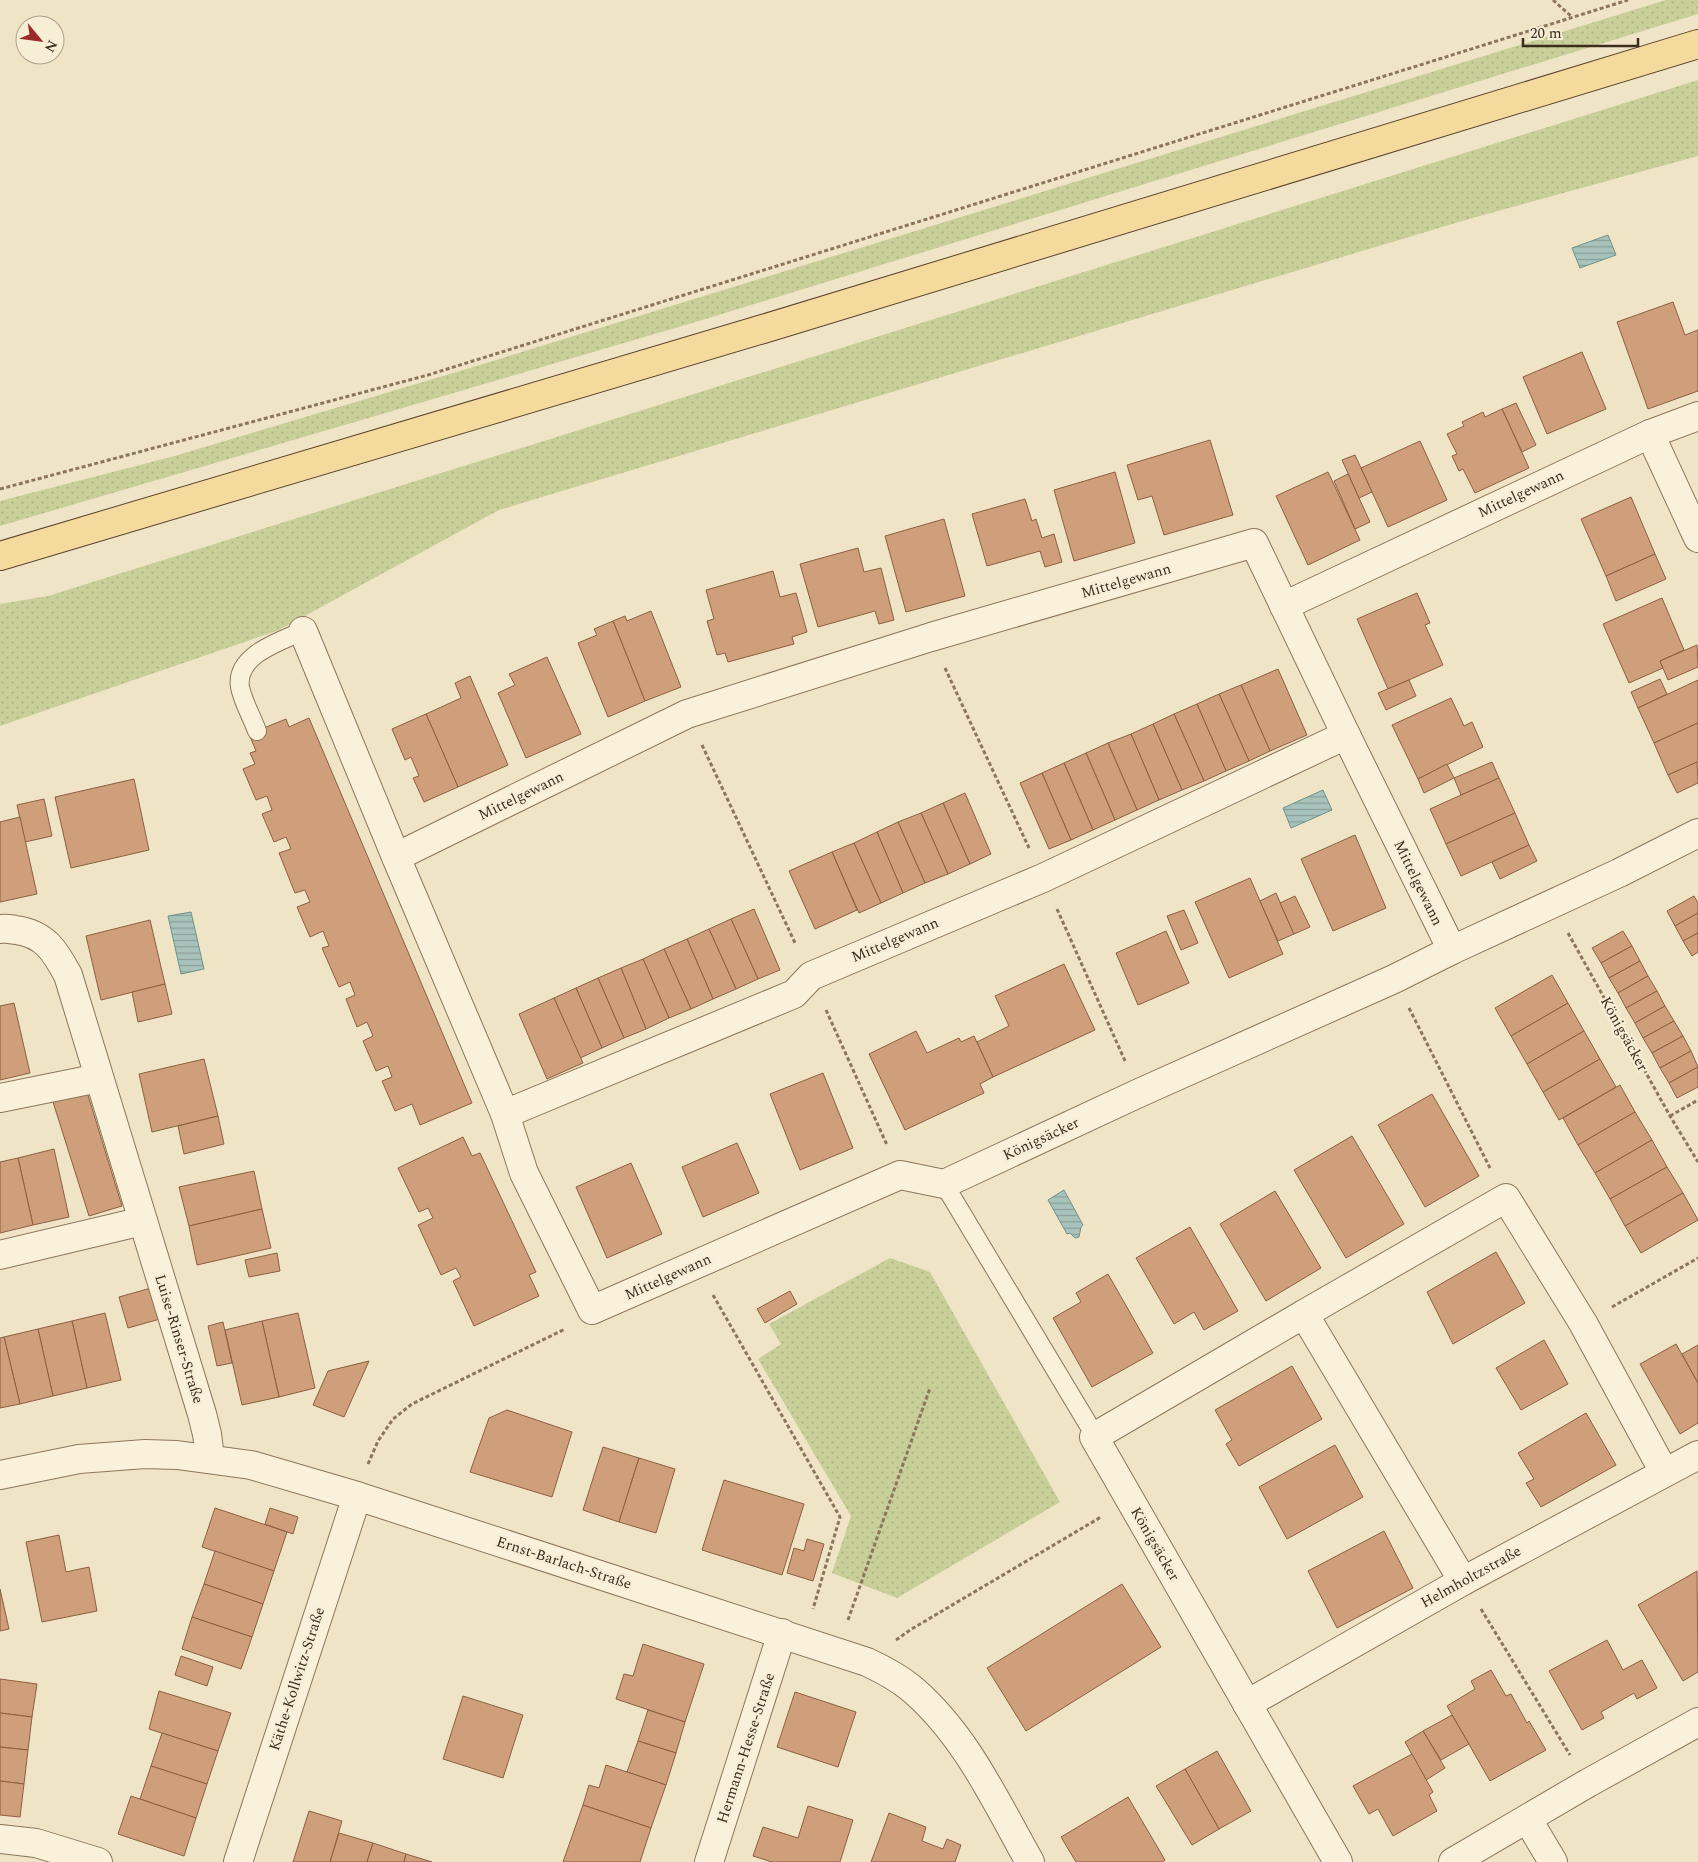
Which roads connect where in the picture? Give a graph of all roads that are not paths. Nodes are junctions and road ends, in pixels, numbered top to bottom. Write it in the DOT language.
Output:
graph roads {
  1 [pos="1698,44"];
  2 [pos="1698,416"];
  3 [pos="1650,434"];
  4 [pos="1698,538"];
  5 [pos="0,556"];
  6 [pos="1284,606"];
  7 [pos="303,631"];
  8 [pos="257,731"];
  9 [pos="1346,735"];
  10 [pos="1698,833"];
  11 [pos="396,858"];
  12 [pos="0,929"];
  13 [pos="1452,950"];
  14 [pos="99,1078"];
  15 [pos="0,1098"];
  16 [pos="504,1114"];
  17 [pos="944,1184"];
  18 [pos="143,1221"];
  19 [pos="0,1255"];
  20 [pos="1304,1314"];
  21 [pos="1088,1424"];
  22 [pos="1698,1455"];
  23 [pos="210,1458"];
  24 [pos="1664,1472"];
  25 [pos="0,1475"];
  26 [pos="357,1496"];
  27 [pos="1463,1581"];
  28 [pos="793,1637"];
  29 [pos="1247,1704"];
  30 [pos="1698,1722"];
  31 [pos="1528,1820"];
  32 [pos="0,1839"];
  33 [pos="98,1862"];
  34 [pos="238,1862"];
  35 [pos="709,1862"];
  36 [pos="1030,1862"];
  37 [pos="1338,1862"];
  38 [pos="1453,1862"];
  39 [pos="1553,1862"];
  1 -- 5 [label="main road"];
  2 -- 3 [label="street"];
  3 -- 4 [label="street"];
  3 -- 6 [label="street, Mittelgewann"];
  6 -- 9 [label="street, Mittelgewann"];
  6 -- 11 [label="street, Mittelgewann"];
  7 -- 8 [label="lane"];
  7 -- 11 [label="street"];
  9 -- 13 [label="street, Mittelgewann"];
  9 -- 16 [label="street, Mittelgewann"];
  10 -- 13 [label="street, Königsäcker"];
  11 -- 16 [label="street"];
  12 -- 14 [label="street, Luise-Rinser-Straße"];
  13 -- 17 [label="street, Königsäcker"];
  14 -- 15 [label="street"];
  14 -- 18 [label="street, Luise-Rinser-Straße"];
  16 -- 17 [label="street, Mittelgewann"];
  17 -- 21 [label="lane"];
  18 -- 19 [label="street"];
  18 -- 23 [label="street, Luise-Rinser-Straße"];
  20 -- 24 [label="street, Königsäcker"];
  20 -- 27 [label="street"];
  20 -- 29 [label="street, Königsäcker"];
  22 -- 24 [label="street, Helmholtzstraße"];
  23 -- 25 [label="street, Ernst-Barlach-Straße"];
  23 -- 26 [label="street, Ernst-Barlach-Straße"];
  24 -- 27 [label="street, Helmholtzstraße"];
  26 -- 28 [label="street, Ernst-Barlach-Straße"];
  26 -- 34 [label="street, Käthe-Kollwitz-Straße"];
  27 -- 29 [label="street, Helmholtzstraße"];
  28 -- 35 [label="street, Hermann-Hesse-Straße"];
  28 -- 36 [label="street, Ernst-Barlach-Straße"];
  29 -- 37 [label="street, Königsäcker"];
  30 -- 31 [label="street"];
  31 -- 38 [label="street"];
  31 -- 39 [label="street"];
  32 -- 33 [label="street"];
}
